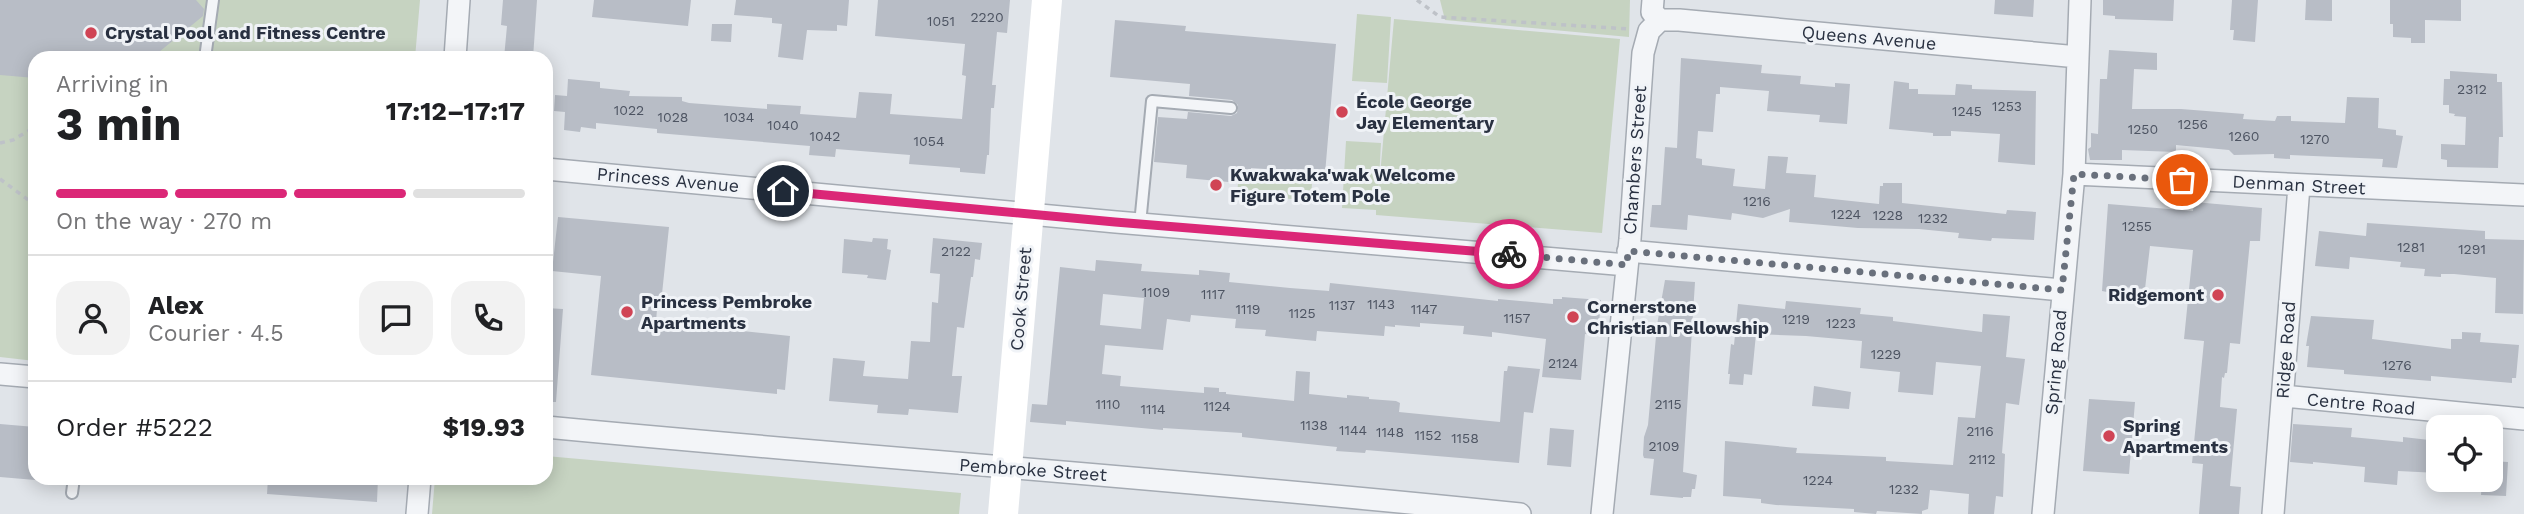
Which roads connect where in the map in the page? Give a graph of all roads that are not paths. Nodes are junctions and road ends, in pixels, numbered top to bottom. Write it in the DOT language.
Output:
graph roads {
  1 [pos="213,0"];
  2 [pos="459,0"];
  3 [pos="1047,0"];
  4 [pos="1653,0"];
  5 [pos="2080,0"];
  6 [pos="1655,26"];
  7 [pos="206,51"];
  8 [pos="455,51"];
  9 [pos="2078,57"];
  10 [pos="1231,108"];
  11 [pos="553,170"];
  12 [pos="2074,174"];
  13 [pos="2299,186"];
  14 [pos="2524,195"];
  15 [pos="1028,214"];
  16 [pos="1140,224"];
  17 [pos="1628,258"];
  18 [pos="2062,290"];
  19 [pos="0,374"];
  20 [pos="28,376"];
  21 [pos="2283,396"];
  22 [pos="2524,419"];
  23 [pos="553,428"];
  24 [pos="1007,468"];
  25 [pos="73,485"];
  26 [pos="419,485"];
  27 [pos="72,494"];
  28 [pos="1394,507"];
  29 [pos="417,514"];
  30 [pos="1003,514"];
  31 [pos="1520,514"];
  32 [pos="1602,514"];
  33 [pos="2043,514"];
  34 [pos="2273,514"];
  1 -- 7 [label="lane"];
  2 -- 8 [label="street"];
  3 -- 15 [label="main road, Cook Street"];
  4 -- 6 [label="street"];
  5 -- 9 [label="street, Spring Road"];
  6 -- 9 [label="street, Queens Avenue"];
  6 -- 17 [label="street, Chambers Street"];
  9 -- 12 [label="street, Spring Road"];
  10 -- 16 [label="lane"];
  11 -- 15 [label="street, Princess Avenue"];
  12 -- 13 [label="street, Denman Street"];
  12 -- 18 [label="street, Spring Road"];
  13 -- 14 [label="street, Denman Street"];
  13 -- 21 [label="street, Ridge Road"];
  15 -- 16 [label="street, Princess Avenue"];
  15 -- 24 [label="main road, Cook Street"];
  16 -- 17 [label="street, Princess Avenue"];
  17 -- 18 [label="street, Princess Avenue"];
  17 -- 32 [label="street, Chambers Street"];
  18 -- 33 [label="street, Spring Road"];
  19 -- 20 [label="street"];
  21 -- 22 [label="street, Centre Road"];
  21 -- 34 [label="street, Ridge Road"];
  23 -- 24 [label="street, Pembroke Street"];
  24 -- 28 [label="street, Pembroke Street"];
  24 -- 30 [label="main road, Cook Street"];
  25 -- 27 [label="lane"];
  26 -- 29 [label="street"];
  28 -- 31 [label="street, Pembroke Street"];
}
